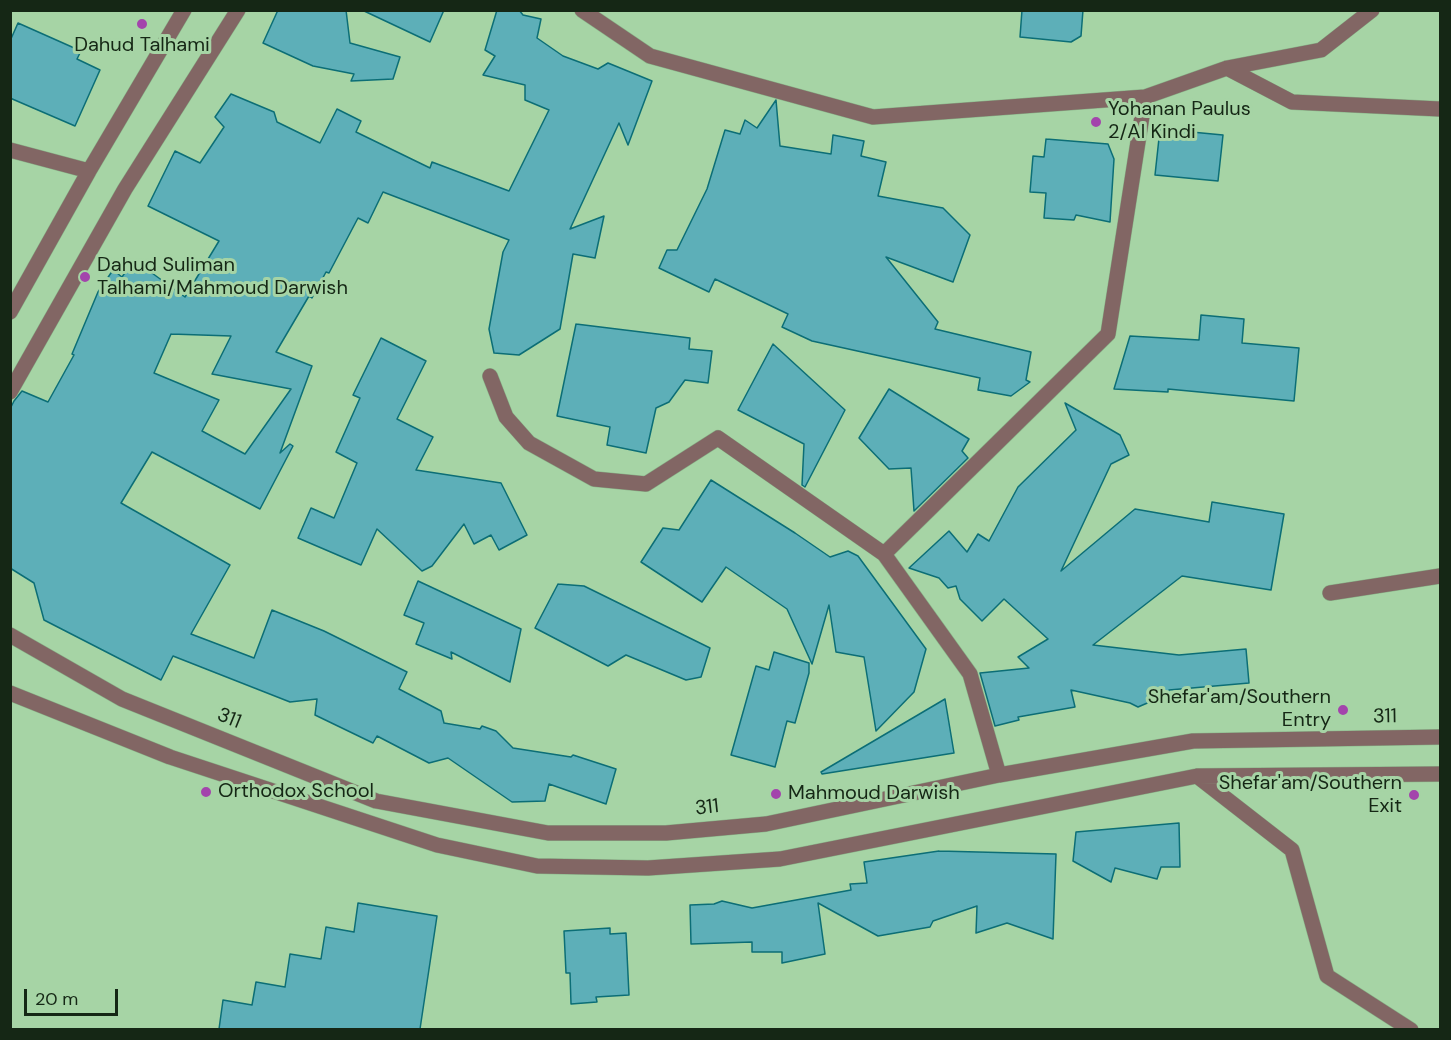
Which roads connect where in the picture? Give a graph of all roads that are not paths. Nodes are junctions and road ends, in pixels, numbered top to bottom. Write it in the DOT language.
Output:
graph roads {
  1 [pos="184,10"];
  2 [pos="238,10"];
  3 [pos="582,10"];
  4 [pos="1372,10"];
  5 [pos="1227,68"];
  6 [pos="1145,98"];
  7 [pos="1440,109"];
  8 [pos="10,150"];
  9 [pos="89,171"];
  10 [pos="10,312"];
  11 [pos="490,376"];
  12 [pos="10,392"];
  13 [pos="884,554"];
  14 [pos="1440,576"];
  15 [pos="1330,593"];
  16 [pos="10,635"];
  17 [pos="10,693"];
  18 [pos="1440,737"];
  19 [pos="1440,774"];
  20 [pos="999,775"];
  21 [pos="1197,776"];
  22 [pos="1412,1029"];
  1 -- 9 [label="street"];
  2 -- 12 [label="street"];
  3 -- 6 [label="street"];
  4 -- 5 [label="street"];
  5 -- 6 [label="street"];
  5 -- 7 [label="street"];
  6 -- 13 [label="street"];
  8 -- 9 [label="street"];
  9 -- 10 [label="street"];
  11 -- 13 [label="street"];
  13 -- 20 [label="street"];
  14 -- 15 [label="street"];
  16 -- 20 [label="street, 311"];
  17 -- 21 [label="street"];
  18 -- 20 [label="street, 311"];
  19 -- 21 [label="street"];
  21 -- 22 [label="street"];
}
